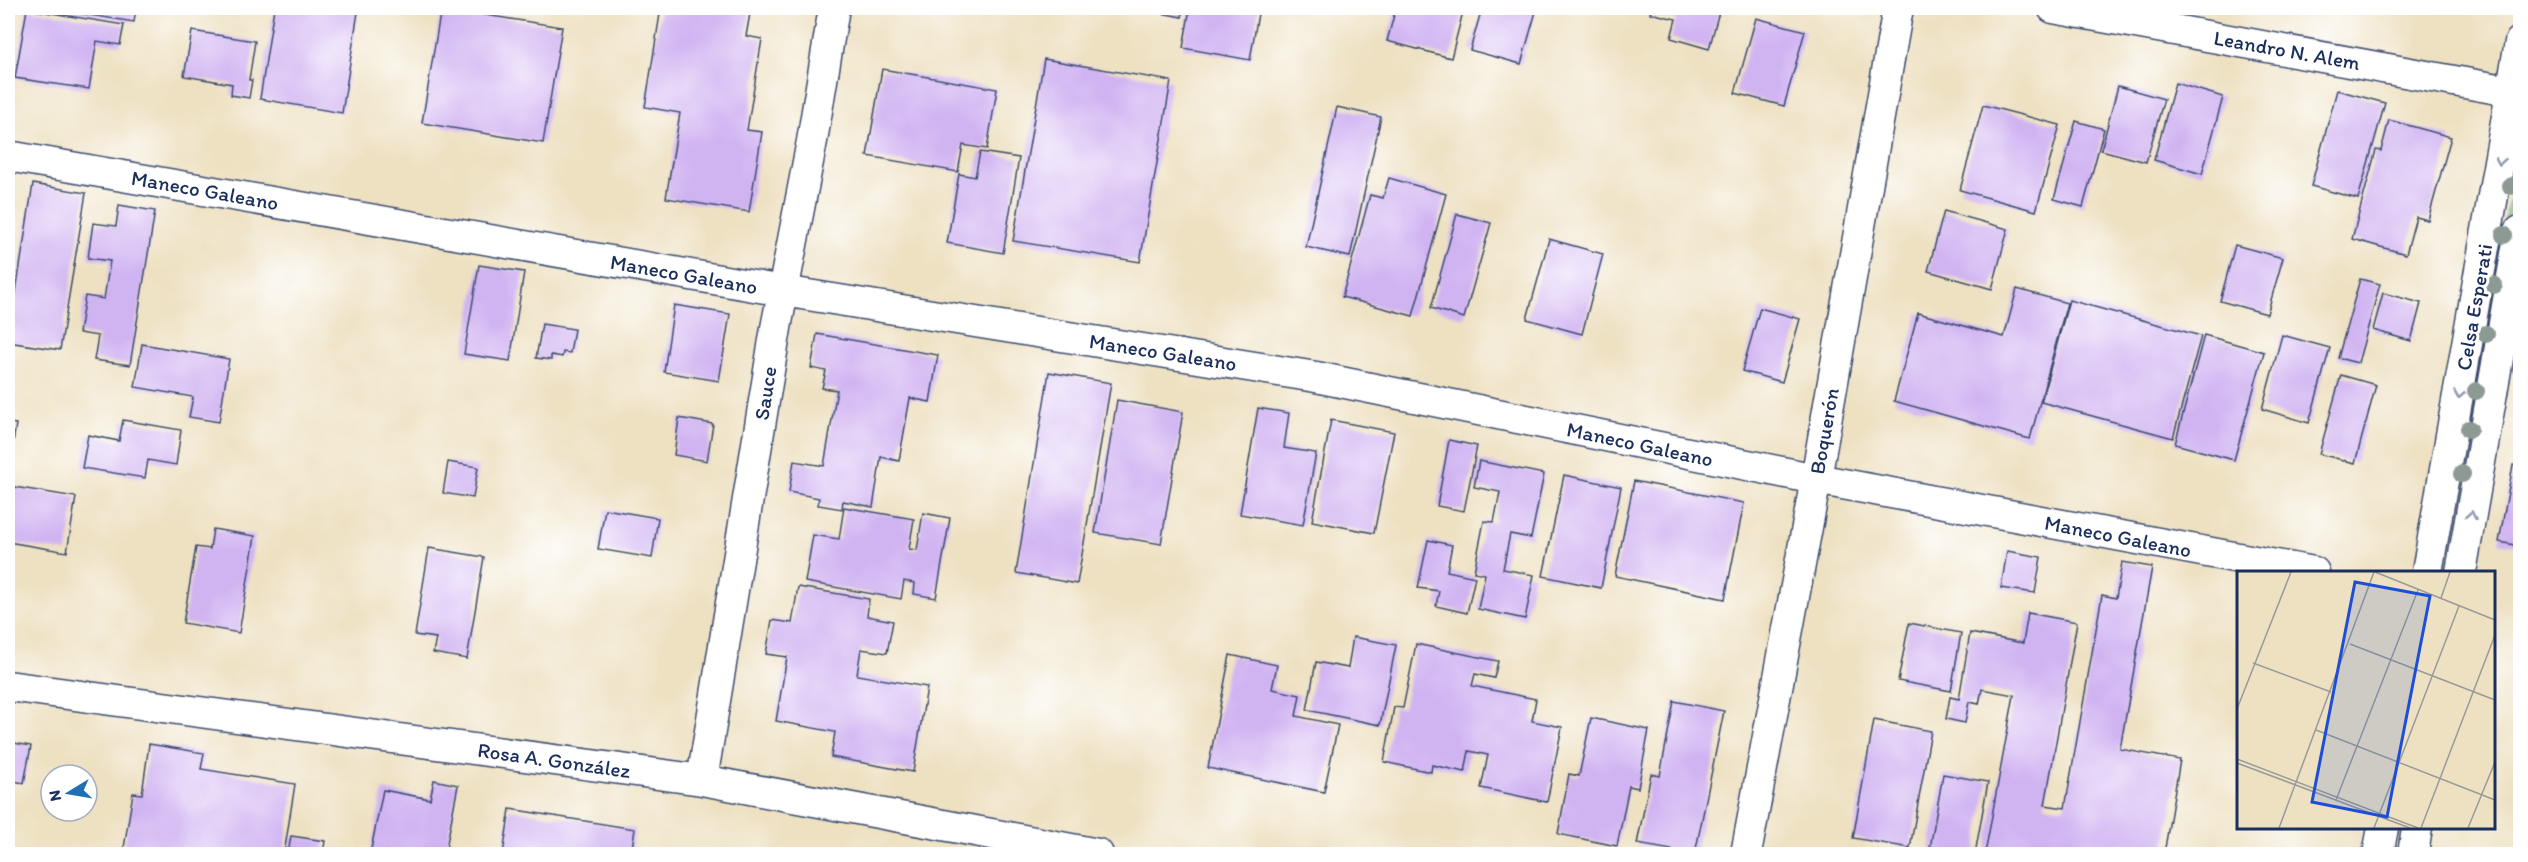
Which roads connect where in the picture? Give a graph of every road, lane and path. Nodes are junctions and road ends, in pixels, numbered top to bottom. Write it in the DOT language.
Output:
graph roads {
  1 [pos="834,8"];
  2 [pos="1898,8"];
  3 [pos="2053,8"];
  4 [pos="2520,42"];
  5 [pos="2516,92"];
  6 [pos="8,156"];
  7 [pos="2520,231"];
  8 [pos="783,291"];
  9 [pos="1816,479"];
  10 [pos="2303,571"];
  11 [pos="2427,571"];
  12 [pos="2461,571"];
  13 [pos="8,687"];
  14 [pos="702,780"];
  15 [pos="2383,829"];
  16 [pos="2417,829"];
  17 [pos="1098,855"];
  18 [pos="1746,855"];
  19 [pos="2378,855"];
  20 [pos="2413,855"];
  1 -- 8 [label="street, Sauce"];
  2 -- 9 [label="street, Boquerón"];
  3 -- 5 [label="street, Leandro N. Alem"];
  4 -- 5 [label="street, Celsa Esperati"];
  5 -- 11 [label="street, Celsa Esperati, one-way"];
  6 -- 8 [label="street, Maneco Galeano"];
  12 -- 7 [label="street, Celsa Esperati, one-way"];
  8 -- 9 [label="street, Maneco Galeano"];
  8 -- 14 [label="street, Sauce"];
  9 -- 10 [label="street, Maneco Galeano"];
  9 -- 18 [label="street, Boquerón"];
  13 -- 14 [label="street, Rosa A. González"];
  14 -- 17 [label="street, Rosa A. González"];
  15 -- 19 [label="street"];
  16 -- 20 [label="street"];
}
